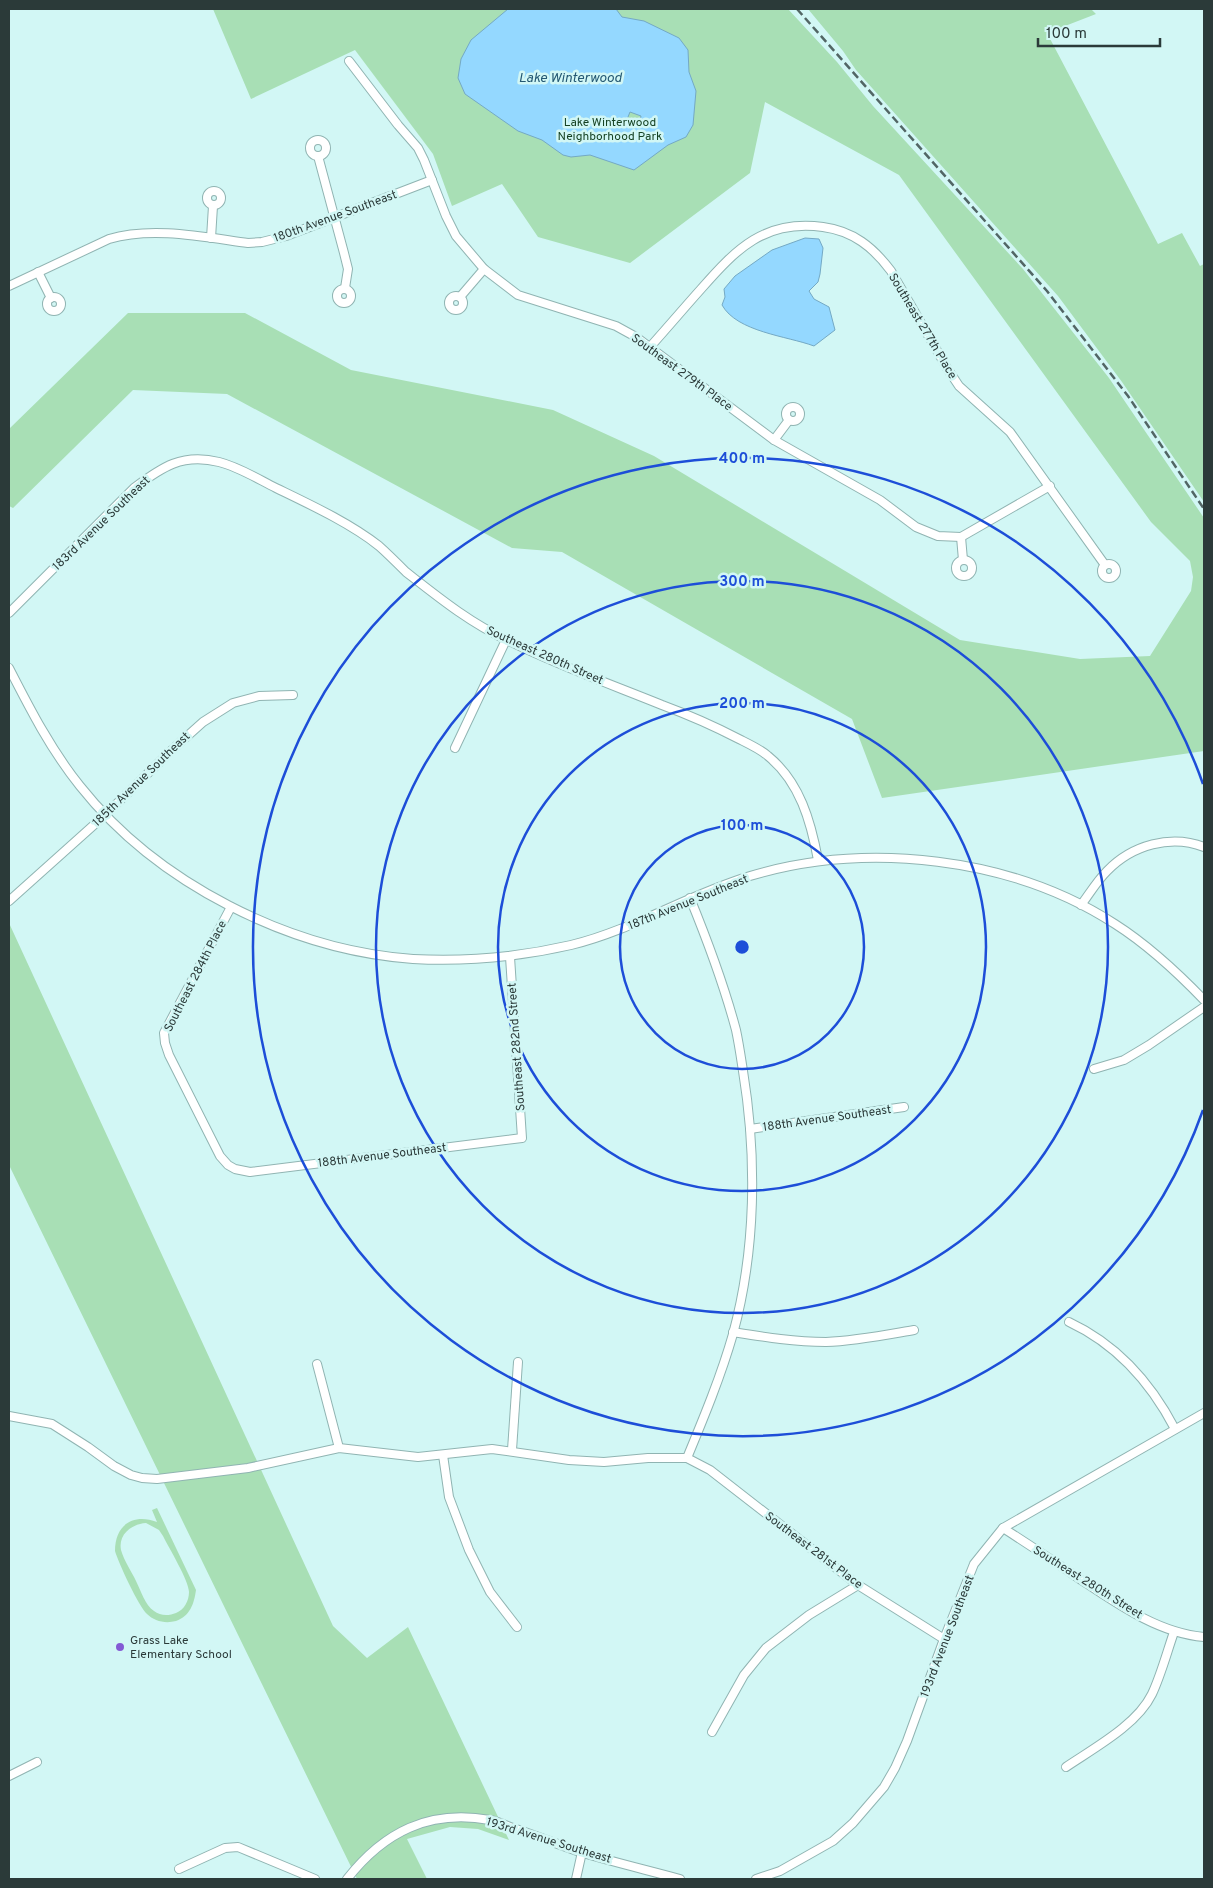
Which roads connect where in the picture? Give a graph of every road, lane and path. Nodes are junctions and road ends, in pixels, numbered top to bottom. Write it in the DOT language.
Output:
graph roads {
  1 [pos="348,60"];
  2 [pos="318,156"];
  3 [pos="432,180"];
  4 [pos="213,206"];
  5 [pos="334,217"];
  6 [pos="211,238"];
  7 [pos="484,269"];
  8 [pos="38,272"];
  9 [pos="9,286"];
  10 [pos="345,288"];
  11 [pos="460,297"];
  12 [pos="51,298"];
  13 [pos="650,347"];
  14 [pos="789,420"];
  15 [pos="774,440"];
  16 [pos="206,459"];
  17 [pos="1050,486"];
  18 [pos="961,537"];
  19 [pos="963,560"];
  20 [pos="1105,565"];
  21 [pos="9,613"];
  22 [pos="506,640"];
  23 [pos="9,668"];
  24 [pos="292,695"];
  25 [pos="455,748"];
  26 [pos="105,815"];
  27 [pos="1204,847"];
  28 [pos="818,860"];
  29 [pos="690,898"];
  30 [pos="9,901"];
  31 [pos="1081,905"];
  32 [pos="231,906"];
  33 [pos="510,957"];
  34 [pos="1204,1000"];
  35 [pos="1204,1007"];
  36 [pos="1094,1069"];
  37 [pos="904,1107"];
  38 [pos="750,1129"];
  39 [pos="522,1138"];
  40 [pos="242,1172"];
  41 [pos="1069,1322"];
  42 [pos="914,1330"];
  43 [pos="733,1332"];
  44 [pos="518,1362"];
  45 [pos="317,1364"];
  46 [pos="1204,1413"];
  47 [pos="9,1416"];
  48 [pos="1175,1429"];
  49 [pos="339,1448"];
  50 [pos="512,1450"];
  51 [pos="443,1455"];
  52 [pos="687,1458"];
  53 [pos="1003,1528"];
  54 [pos="858,1585"];
  55 [pos="518,1627"];
  56 [pos="1174,1632"];
  57 [pos="1204,1637"];
  58 [pos="944,1639"];
  59 [pos="712,1732"];
  60 [pos="37,1762"];
  61 [pos="1066,1767"];
  62 [pos="9,1776"];
  63 [pos="582,1852"];
  64 [pos="179,1869"];
  65 [pos="315,1879"];
  66 [pos="347,1879"];
  67 [pos="576,1879"];
  68 [pos="680,1879"];
  69 [pos="756,1879"];
  1 -- 3 [label="street, Southeast 279th Place"];
  2 -- 5 [label="street"];
  3 -- 5 [label="street, 180th Avenue Southeast"];
  3 -- 7 [label="street, Southeast 279th Place"];
  4 -- 6 [label="street"];
  5 -- 6 [label="street, 180th Avenue Southeast"];
  5 -- 10 [label="street"];
  6 -- 8 [label="street, 180th Avenue Southeast"];
  7 -- 11 [label="street"];
  7 -- 13 [label="street, Southeast 279th Place"];
  8 -- 9 [label="street, 180th Avenue Southeast"];
  8 -- 12 [label="street"];
  13 -- 15 [label="street, Southeast 279th Place"];
  13 -- 17 [label="street, Southeast 277th Place"];
  14 -- 15 [label="street"];
  15 -- 18 [label="street, Southeast 279th Place"];
  16 -- 21 [label="street, 183rd Avenue Southeast"];
  16 -- 22 [label="street, Southeast 280th Street"];
  17 -- 18 [label="street"];
  17 -- 20 [label="street, Southeast 277th Place"];
  18 -- 19 [label="street"];
  22 -- 25 [label="street"];
  22 -- 28 [label="street, Southeast 280th Street"];
  23 -- 26 [label="street, 187th Avenue Southeast"];
  24 -- 26 [label="street, 185th Avenue Southeast"];
  26 -- 30 [label="street, 185th Avenue Southeast"];
  26 -- 32 [label="street, 187th Avenue Southeast"];
  27 -- 31 [label="street"];
  28 -- 29 [label="street, 187th Avenue Southeast"];
  28 -- 31 [label="street, 187th Avenue Southeast"];
  29 -- 33 [label="street, 187th Avenue Southeast"];
  29 -- 38 [label="street"];
  31 -- 34 [label="street, 187th Avenue Southeast"];
  32 -- 33 [label="street, 187th Avenue Southeast"];
  32 -- 40 [label="street, Southeast 284th Place"];
  33 -- 39 [label="street, Southeast 282nd Street"];
  35 -- 36 [label="street"];
  37 -- 38 [label="street, 188th Avenue Southeast"];
  38 -- 43 [label="street"];
  39 -- 40 [label="street, 188th Avenue Southeast"];
  41 -- 48 [label="street"];
  42 -- 43 [label="street"];
  43 -- 52 [label="street"];
  44 -- 50 [label="street"];
  45 -- 49 [label="street"];
  46 -- 48 [label="street, 193rd Avenue Southeast"];
  47 -- 49 [label="street"];
  48 -- 53 [label="street, 193rd Avenue Southeast"];
  49 -- 51 [label="street"];
  50 -- 51 [label="street"];
  50 -- 52 [label="street"];
  51 -- 55 [label="street"];
  52 -- 54 [label="street, Southeast 281st Place"];
  53 -- 56 [label="street, Southeast 280th Street"];
  53 -- 58 [label="street, 193rd Avenue Southeast"];
  54 -- 58 [label="street, Southeast 281st Place"];
  54 -- 59 [label="street"];
  56 -- 57 [label="street, Southeast 280th Street"];
  56 -- 61 [label="street"];
  58 -- 69 [label="street, 193rd Avenue Southeast"];
  60 -- 62 [label="street"];
  63 -- 66 [label="street, 193rd Avenue Southeast"];
  63 -- 67 [label="street"];
  63 -- 68 [label="street, 193rd Avenue Southeast"];
  64 -- 65 [label="street"];
}
